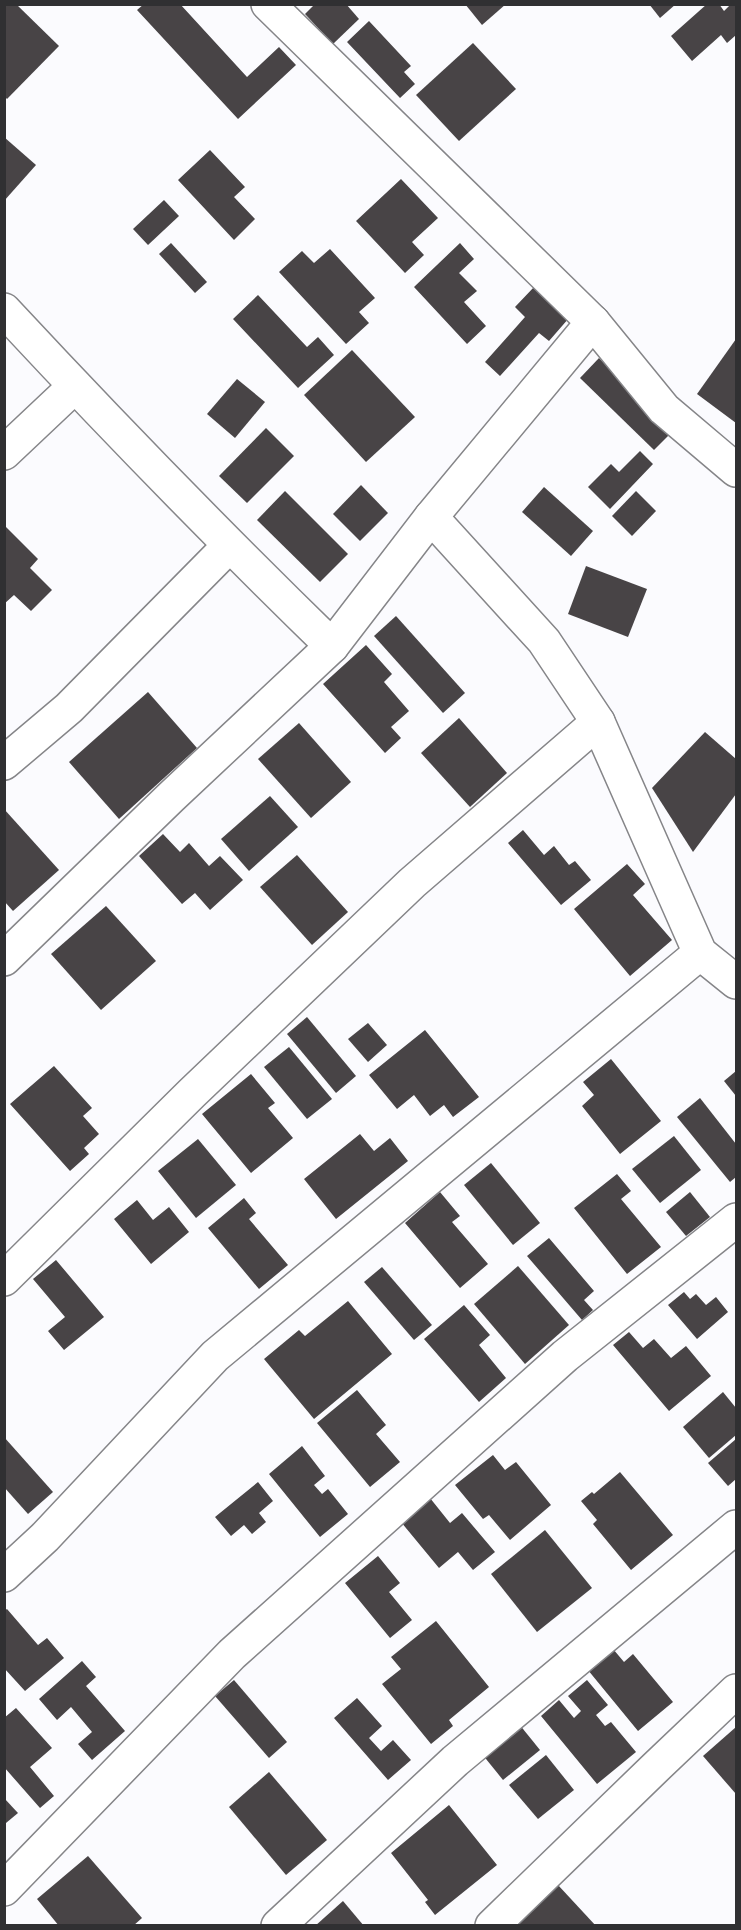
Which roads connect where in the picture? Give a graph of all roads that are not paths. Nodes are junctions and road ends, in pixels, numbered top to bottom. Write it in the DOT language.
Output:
graph roads {
  1 [pos="268,4"];
  2 [pos="4,310"];
  3 [pos="593,322"];
  4 [pos="75,386"];
  5 [pos="4,453"];
  6 [pos="736,470"];
  7 [pos="431,517"];
  8 [pos="229,546"];
  9 [pos="332,646"];
  10 [pos="598,722"];
  11 [pos="4,763"];
  12 [pos="700,954"];
  13 [pos="4,959"];
  14 [pos="736,982"];
  15 [pos="736,1220"];
  16 [pos="4,1279"];
  17 [pos="736,1527"];
  18 [pos="4,1575"];
  19 [pos="736,1691"];
  20 [pos="4,1888"];
  21 [pos="278,1926"];
  22 [pos="492,1926"];
  1 -- 3 [label="street"];
  2 -- 4 [label="street"];
  3 -- 6 [label="street"];
  3 -- 7 [label="street"];
  4 -- 5 [label="street"];
  4 -- 8 [label="street"];
  7 -- 9 [label="street"];
  7 -- 10 [label="street"];
  8 -- 9 [label="street"];
  8 -- 11 [label="street"];
  9 -- 13 [label="street"];
  10 -- 12 [label="street"];
  10 -- 16 [label="street"];
  12 -- 14 [label="street"];
  12 -- 18 [label="street"];
  15 -- 20 [label="street"];
  17 -- 21 [label="street"];
  19 -- 22 [label="street"];
}
